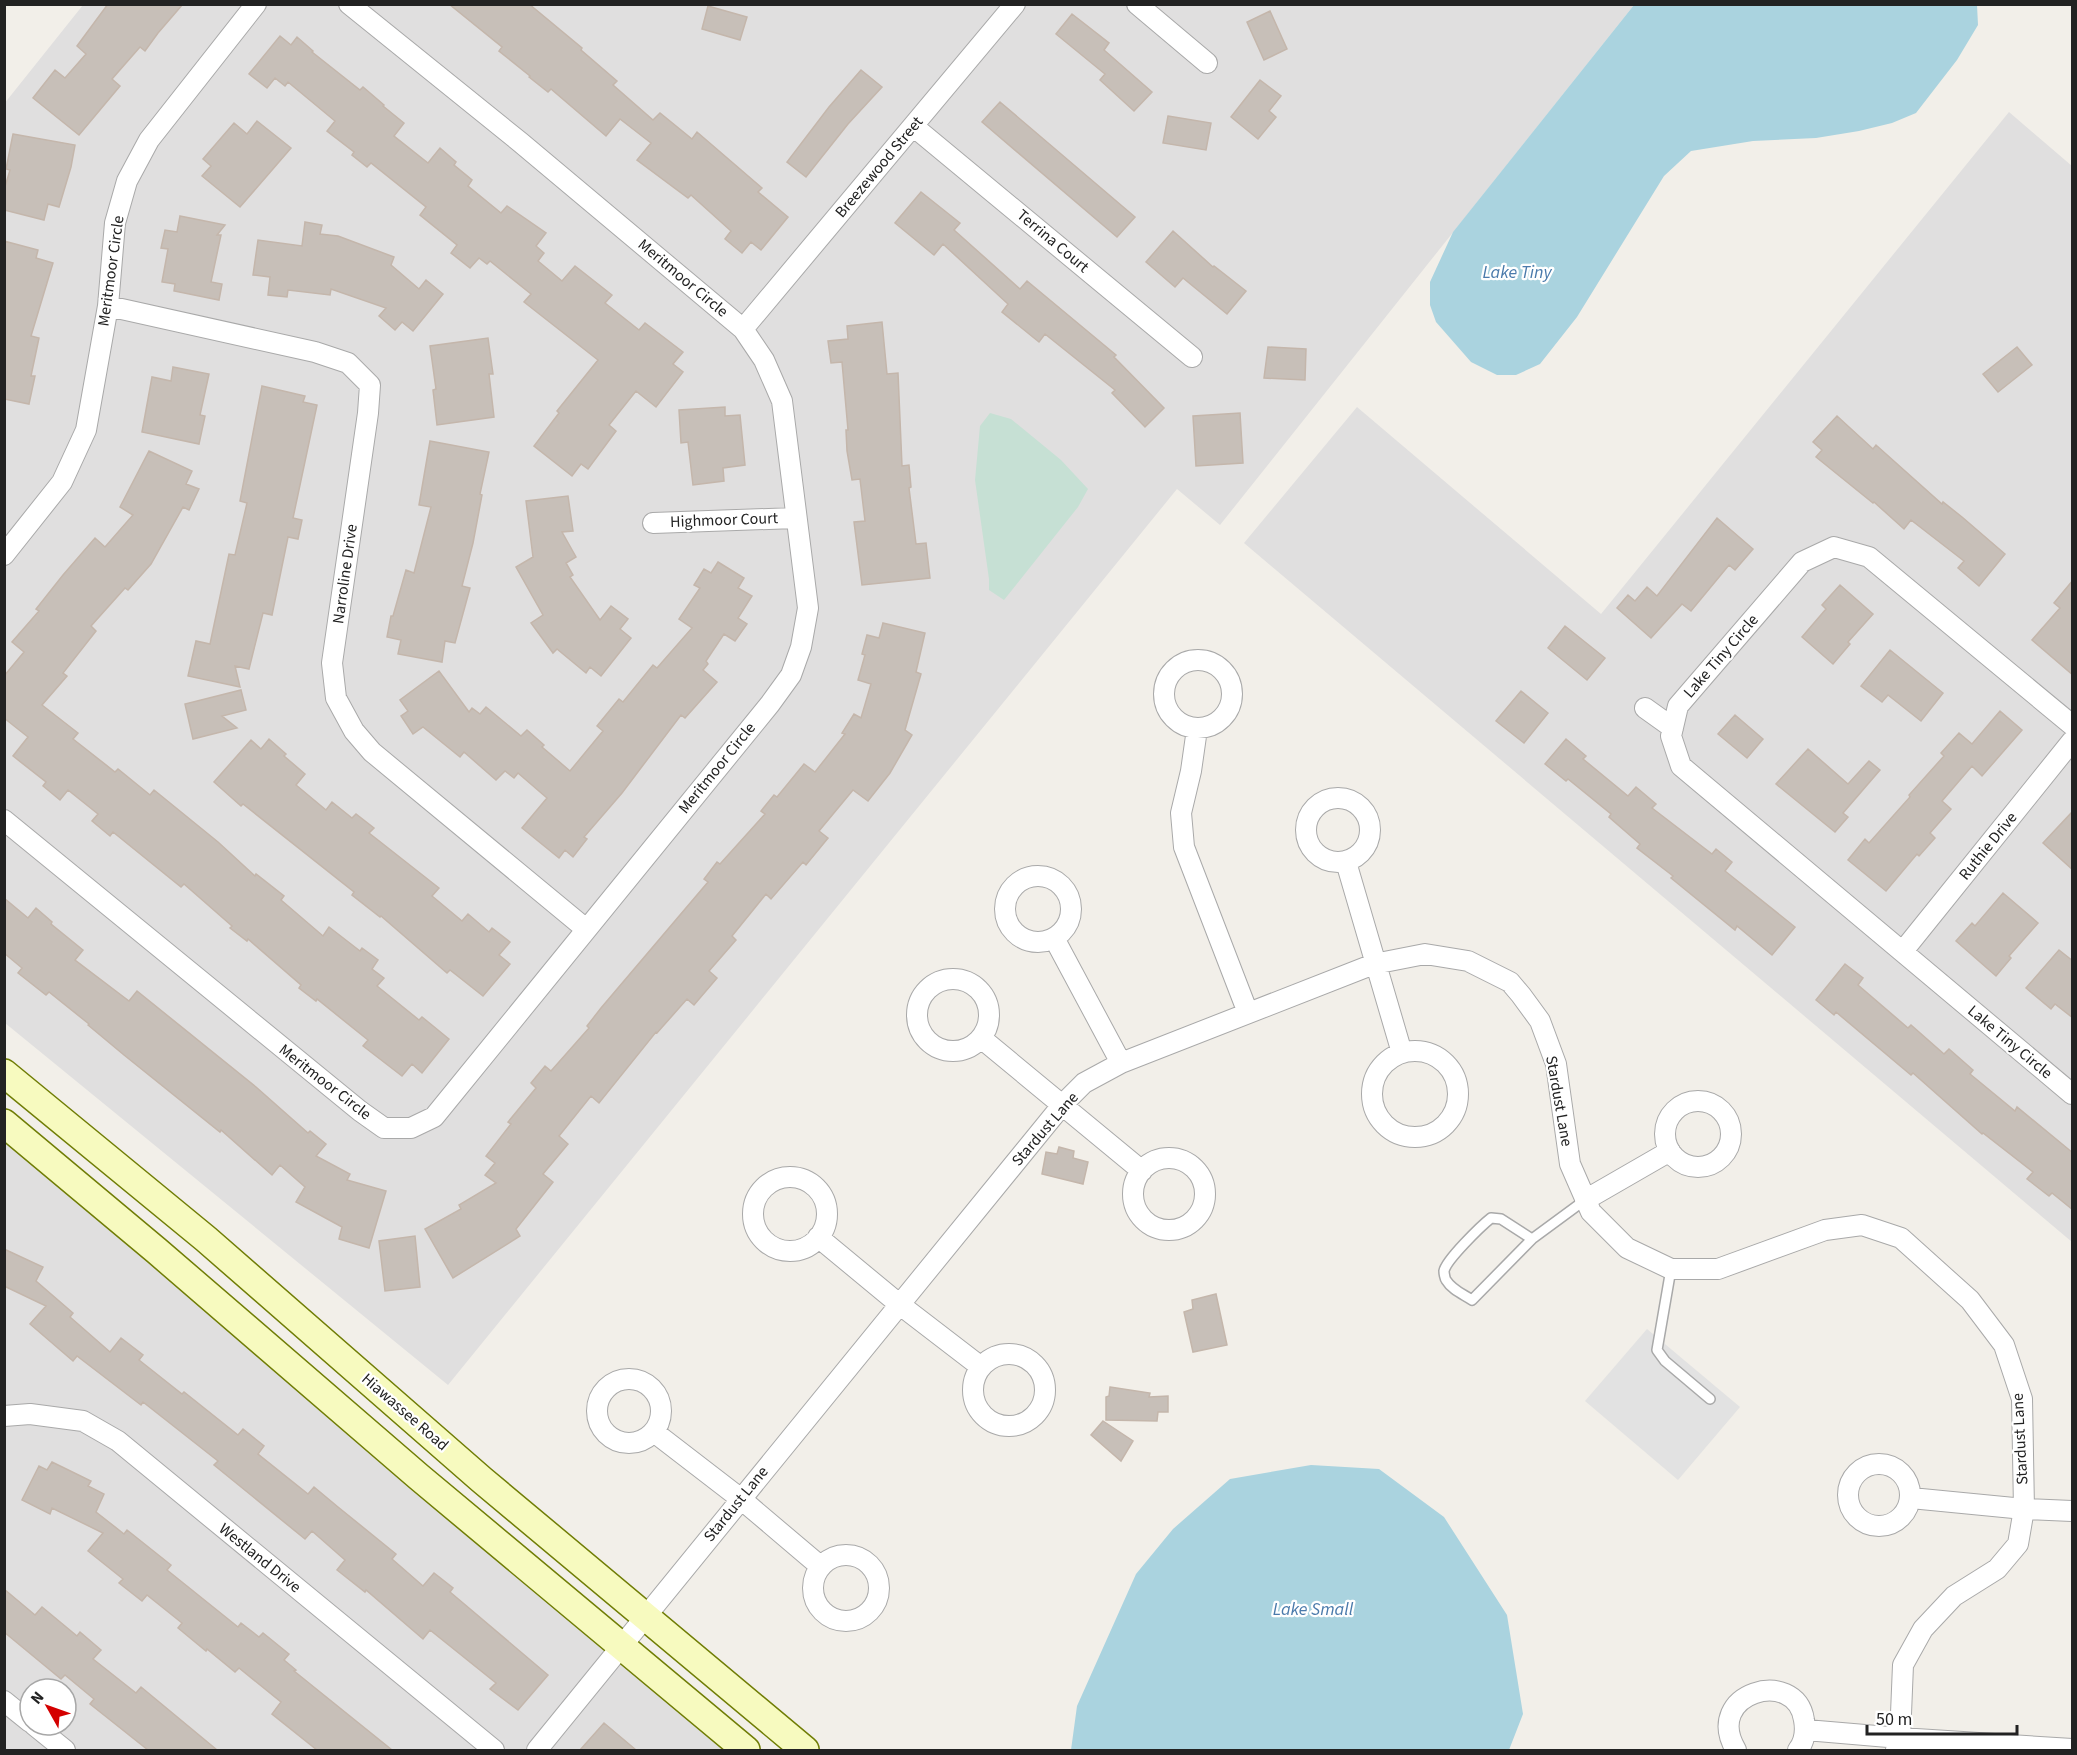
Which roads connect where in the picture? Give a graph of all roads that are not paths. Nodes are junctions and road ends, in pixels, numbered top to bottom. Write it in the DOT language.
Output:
graph roads {
  1 [pos="256,4"];
  2 [pos="349,4"];
  3 [pos="1015,4"];
  4 [pos="1137,4"];
  5 [pos="1207,63"];
  6 [pos="913,126"];
  7 [pos="108,306"];
  8 [pos="743,329"];
  9 [pos="1192,357"];
  10 [pos="795,518"];
  11 [pos="653,523"];
  12 [pos="4,555"];
  13 [pos="1645,708"];
  14 [pos="2073,725"];
  15 [pos="1673,728"];
  16 [pos="1197,729"];
  17 [pos="2073,741"];
  18 [pos="4,820"];
  19 [pos="1346,862"];
  20 [pos="586,929"];
  21 [pos="1054,938"];
  22 [pos="1904,951"];
  23 [pos="1374,964"];
  24 [pos="1248,1013"];
  25 [pos="981,1038"];
  26 [pos="1402,1053"];
  27 [pos="1120,1063"];
  28 [pos="4,1073"];
  29 [pos="2073,1094"];
  30 [pos="1063,1104"];
  31 [pos="4,1123"];
  32 [pos="1670,1151"];
  33 [pos="1142,1171"];
  34 [pos="1585,1200"];
  35 [pos="818,1237"];
  36 [pos="1532,1239"];
  37 [pos="1671,1269"];
  38 [pos="899,1304"];
  39 [pos="981,1367"];
  40 [pos="1710,1399"];
  41 [pos="4,1416"];
  42 [pos="654,1432"];
  43 [pos="1911,1498"];
  44 [pos="741,1499"];
  45 [pos="2024,1509"];
  46 [pos="2073,1511"];
  47 [pos="820,1566"];
  48 [pos="644,1617"];
  49 [pos="622,1647"];
  50 [pos="4,1701"];
  51 [pos="18,1712"];
  52 [pos="1806,1730"];
  53 [pos="49,1737"];
  54 [pos="1898,1744"];
  55 [pos="2073,1749"];
  56 [pos="65,1750"];
  57 [pos="494,1750"];
  58 [pos="537,1750"];
  59 [pos="746,1750"];
  60 [pos="805,1750"];
  61 [pos="1736,1750"];
  62 [pos="1798,1750"];
  1 -- 7 [label="street, Meritmoor Circle"];
  2 -- 8 [label="street, Meritmoor Circle"];
  3 -- 6 [label="street, Breezewood Street"];
  4 -- 5 [label="street"];
  6 -- 8 [label="street, Breezewood Street"];
  6 -- 9 [label="street, Terrina Court"];
  7 -- 12 [label="street, Meritmoor Circle"];
  7 -- 20 [label="street, Narroline Drive"];
  8 -- 10 [label="street, Meritmoor Circle"];
  10 -- 11 [label="street, Highmoor Court"];
  10 -- 20 [label="street, Meritmoor Circle"];
  13 -- 15 [label="street"];
  14 -- 15 [label="street, Lake Tiny Circle"];
  15 -- 22 [label="street, Lake Tiny Circle"];
  16 -- 24 [label="street"];
  17 -- 22 [label="street, Ruthie Drive"];
  18 -- 20 [label="street, Meritmoor Circle"];
  19 -- 23 [label="street"];
  21 -- 27 [label="street"];
  22 -- 29 [label="street, Lake Tiny Circle"];
  23 -- 24 [label="street, Stardust Lane"];
  23 -- 26 [label="street"];
  23 -- 34 [label="street, Stardust Lane"];
  24 -- 27 [label="street, Stardust Lane"];
  25 -- 30 [label="street"];
  26 -- 26 [label="street"];
  27 -- 30 [label="street, Stardust Lane"];
  28 -- 48 [label="street, Hiawassee Road"];
  30 -- 33 [label="street"];
  30 -- 38 [label="street, Stardust Lane"];
  31 -- 49 [label="street"];
  32 -- 34 [label="street"];
  34 -- 36 [label="lane"];
  34 -- 37 [label="street, Stardust Lane"];
  35 -- 38 [label="street"];
  36 -- 36 [label="lane"];
  37 -- 40 [label="lane"];
  37 -- 45 [label="street, Stardust Lane"];
  38 -- 39 [label="street"];
  38 -- 44 [label="street, Stardust Lane"];
  41 -- 57 [label="street, Westland Drive"];
  42 -- 44 [label="street"];
  43 -- 45 [label="street"];
  44 -- 47 [label="street"];
  44 -- 48 [label="street, Stardust Lane"];
  45 -- 46 [label="street"];
  45 -- 54 [label="street, Stardust Lane"];
  48 -- 49 [label="street, Stardust Lane"];
  48 -- 60 [label="street, Hiawassee Road"];
  49 -- 58 [label="street, Stardust Lane"];
  49 -- 59 [label="street"];
  50 -- 51 [label="street"];
  52 -- 54 [label="street"];
  52 -- 61 [label="street"];
  52 -- 62 [label="street"];
  53 -- 56 [label="street"];
  54 -- 55 [label="street"];
}
